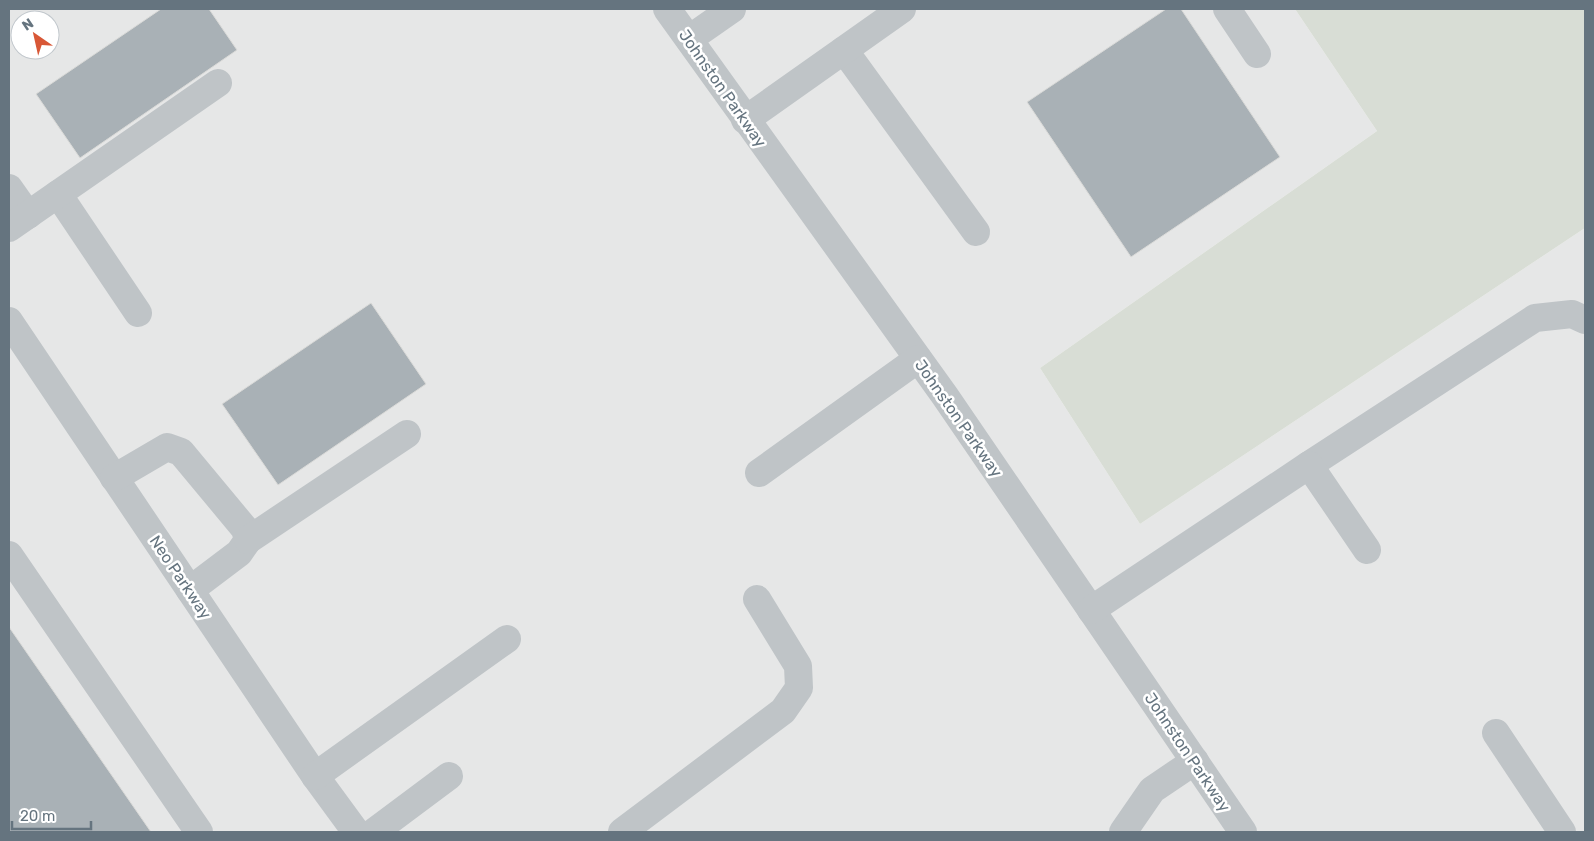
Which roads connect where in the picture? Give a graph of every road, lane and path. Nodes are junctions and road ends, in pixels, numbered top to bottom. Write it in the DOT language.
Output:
graph roads {
  1 [pos="667,9"];
  2 [pos="732,9"];
  3 [pos="902,9"];
  4 [pos="1227,9"];
  5 [pos="689,40"];
  6 [pos="844,50"];
  7 [pos="1258,54"];
  8 [pos="218,83"];
  9 [pos="745,120"];
  10 [pos="9,188"];
  11 [pos="58,194"];
  12 [pos="18,222"];
  13 [pos="976,232"];
  14 [pos="138,313"];
  15 [pos="1585,320"];
  16 [pos="9,321"];
  17 [pos="918,360"];
  18 [pos="407,434"];
  19 [pos="1309,465"];
  20 [pos="759,473"];
  21 [pos="114,478"];
  22 [pos="248,540"];
  23 [pos="1368,550"];
  24 [pos="9,555"];
  25 [pos="190,590"];
  26 [pos="757,599"];
  27 [pos="1090,610"];
  28 [pos="507,639"];
  29 [pos="1496,733"];
  30 [pos="1194,762"];
  31 [pos="315,776"];
  32 [pos="449,776"];
  33 [pos="199,832"];
  34 [pos="356,832"];
  35 [pos="374,832"];
  36 [pos="622,832"];
  37 [pos="1123,832"];
  38 [pos="1243,832"];
  39 [pos="1562,832"];
  1 -- 5 [label="street, Johnston Parkway"];
  2 -- 5 [label="street"];
  3 -- 6 [label="street"];
  4 -- 7 [label="street"];
  5 -- 9 [label="street, Johnston Parkway"];
  6 -- 9 [label="street"];
  6 -- 13 [label="street"];
  8 -- 11 [label="street"];
  9 -- 17 [label="street, Johnston Parkway"];
  10 -- 12 [label="street"];
  11 -- 12 [label="street"];
  11 -- 14 [label="street"];
  15 -- 19 [label="street"];
  16 -- 21 [label="street, Neo Parkway"];
  17 -- 20 [label="street"];
  17 -- 27 [label="street, Johnston Parkway"];
  18 -- 22 [label="street"];
  19 -- 23 [label="street"];
  19 -- 27 [label="street"];
  21 -- 22 [label="street"];
  21 -- 25 [label="street, Neo Parkway"];
  22 -- 25 [label="street"];
  24 -- 33 [label="street"];
  25 -- 31 [label="street, Neo Parkway"];
  26 -- 36 [label="street"];
  27 -- 30 [label="street, Johnston Parkway"];
  28 -- 31 [label="street"];
  29 -- 39 [label="street"];
  30 -- 37 [label="street"];
  30 -- 38 [label="street, Johnston Parkway"];
  31 -- 34 [label="street, Neo Parkway"];
  32 -- 35 [label="street"];
}
